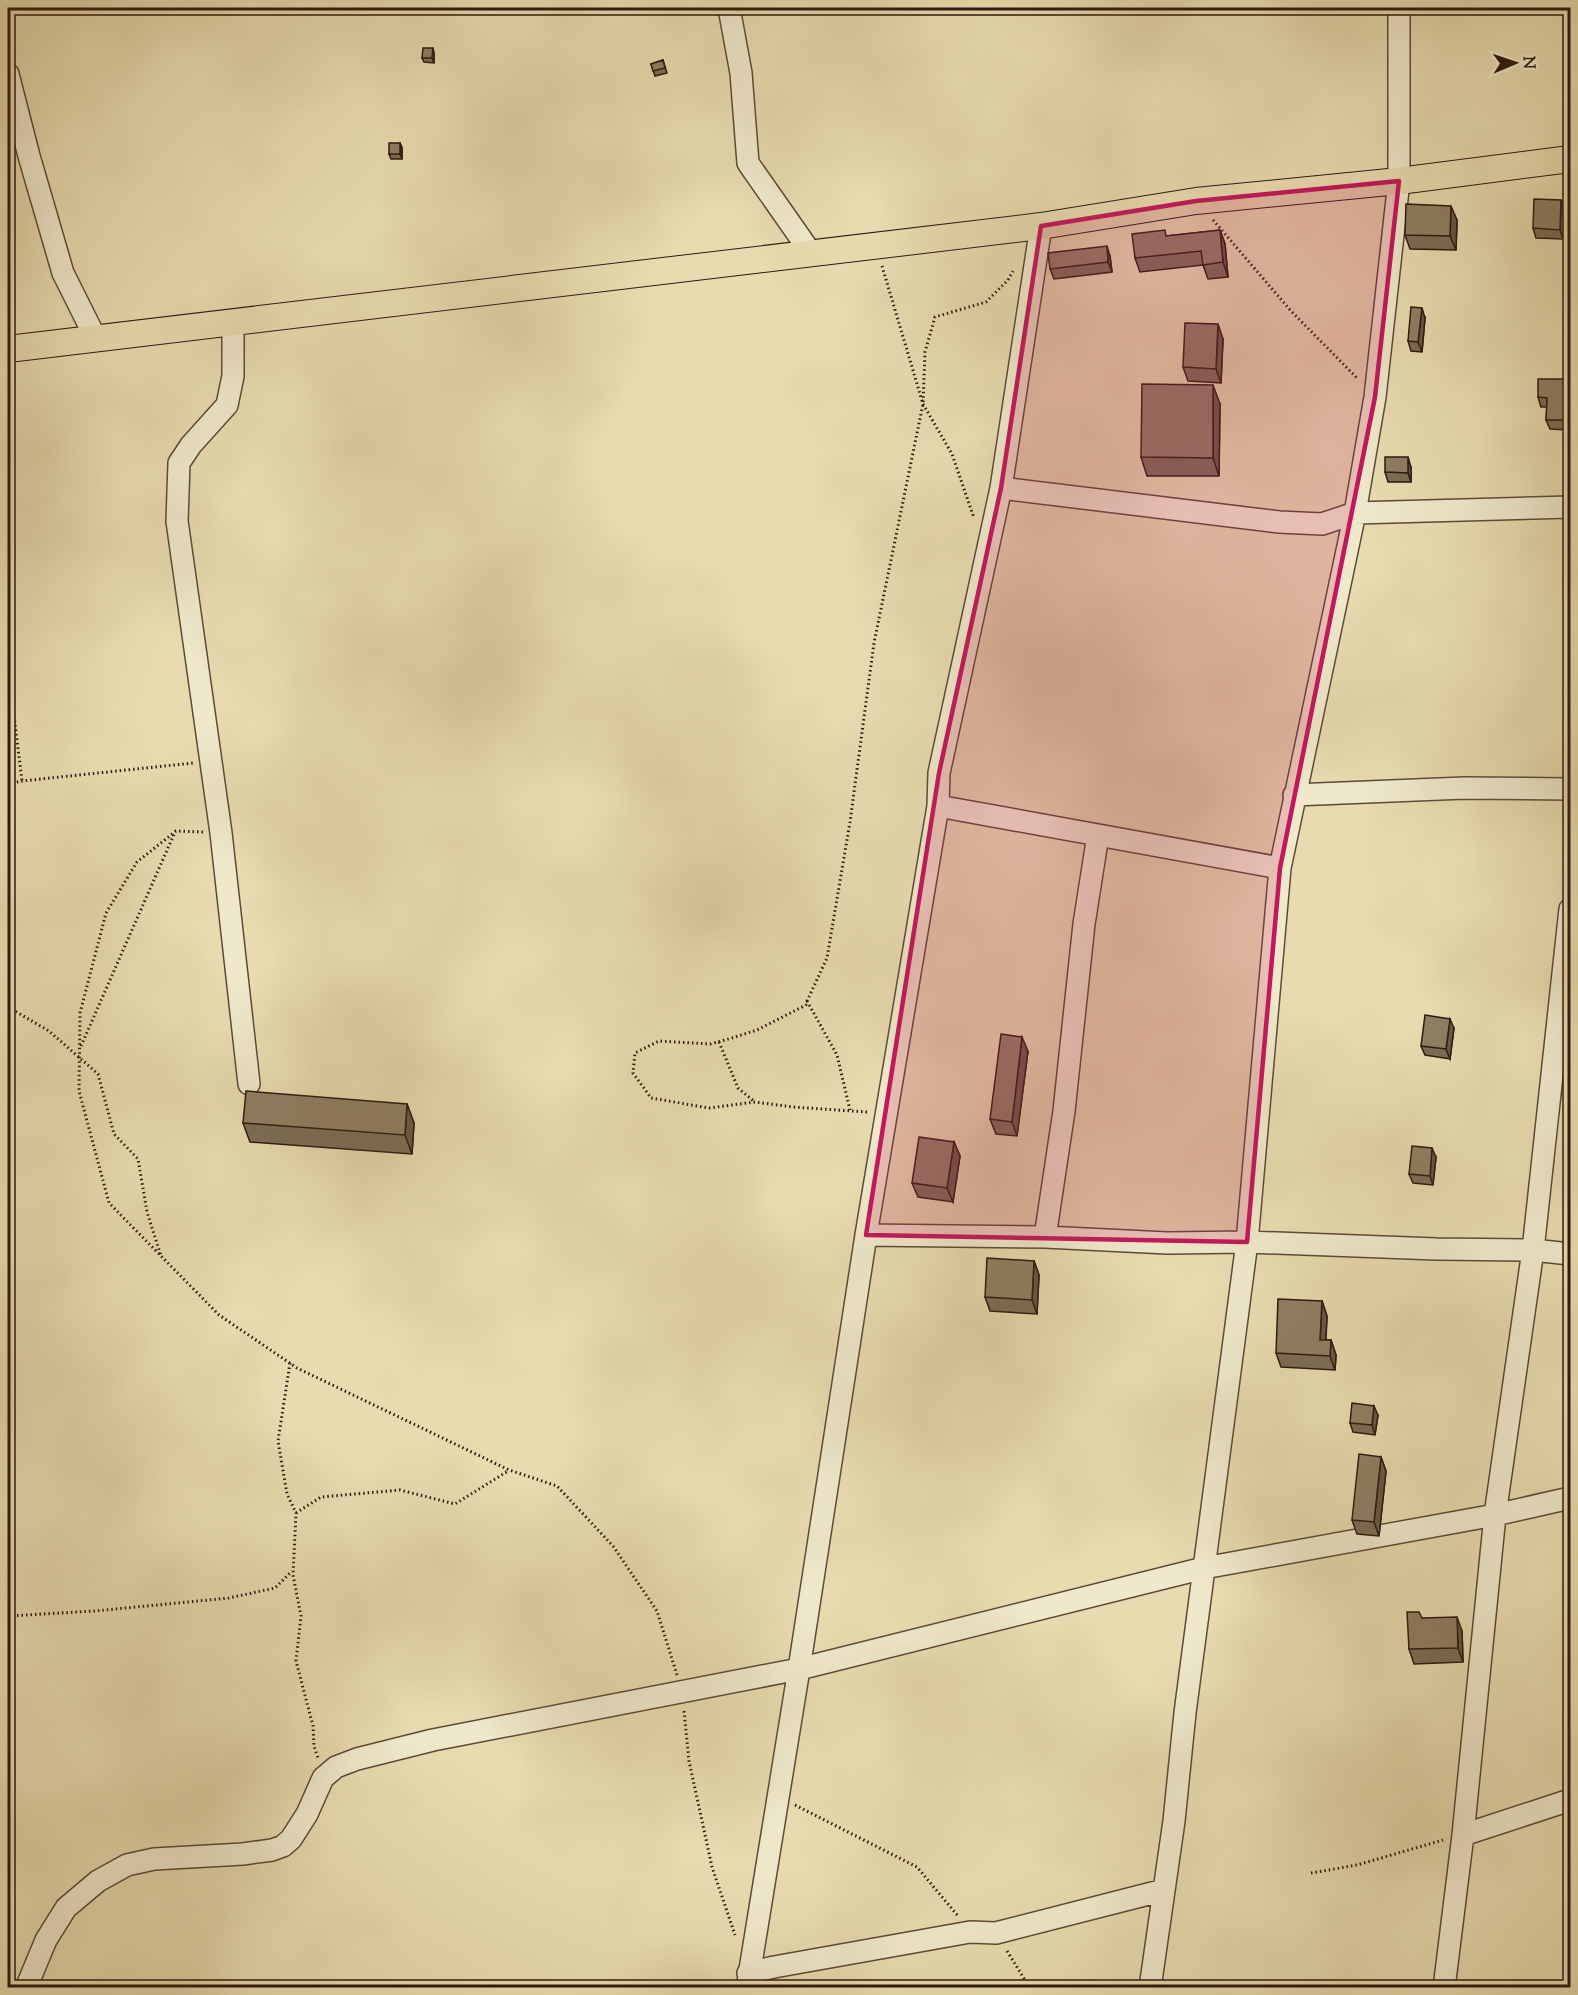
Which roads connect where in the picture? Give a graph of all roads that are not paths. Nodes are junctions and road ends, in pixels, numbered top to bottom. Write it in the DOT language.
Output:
graph roads {
  1 [pos="729,8"];
  2 [pos="1399,8"];
  3 [pos="8,74"];
  4 [pos="1570,159"];
  5 [pos="1399,181"];
  6 [pos="1041,226"];
  7 [pos="811,253"];
  8 [pos="232,324"];
  9 [pos="96,339"];
  10 [pos="8,349"];
  11 [pos="1001,488"];
  12 [pos="1570,507"];
  13 [pos="1355,513"];
  14 [pos="1570,789"];
  15 [pos="1294,795"];
  16 [pos="938,806"];
  17 [pos="1098,835"];
  18 [pos="1280,868"];
  19 [pos="1570,909"];
  20 [pos="249,1084"];
  21 [pos="866,1235"];
  22 [pos="1045,1237"];
  23 [pos="1247,1242"];
  24 [pos="1533,1250"];
  25 [pos="1570,1254"];
  26 [pos="1570,1498"];
  27 [pos="1495,1515"];
  28 [pos="1204,1568"];
  29 [pos="799,1669"];
  30 [pos="1570,1800"];
  31 [pos="1463,1834"];
  32 [pos="1164,1890"];
  33 [pos="748,1980"];
  34 [pos="20,1985"];
  35 [pos="1150,1988"];
  36 [pos="1444,1988"];
  1 -- 7 [label="street"];
  2 -- 5 [label="street"];
  3 -- 9 [label="street"];
  4 -- 5 [label="main road"];
  5 -- 6 [label="main road"];
  5 -- 13 [label="street"];
  6 -- 7 [label="main road"];
  6 -- 11 [label="street"];
  7 -- 8 [label="main road"];
  8 -- 9 [label="main road"];
  8 -- 20 [label="street"];
  9 -- 10 [label="main road"];
  11 -- 13 [label="street"];
  11 -- 16 [label="street"];
  12 -- 13 [label="street"];
  13 -- 15 [label="street"];
  14 -- 15 [label="street"];
  15 -- 18 [label="street"];
  16 -- 17 [label="street"];
  16 -- 21 [label="street"];
  17 -- 18 [label="street"];
  17 -- 22 [label="street"];
  18 -- 23 [label="street"];
  19 -- 24 [label="street"];
  21 -- 22 [label="street"];
  21 -- 29 [label="street"];
  22 -- 23 [label="street"];
  23 -- 24 [label="street"];
  23 -- 28 [label="street"];
  24 -- 25 [label="street"];
  24 -- 27 [label="street"];
  26 -- 27 [label="street"];
  27 -- 28 [label="street"];
  27 -- 31 [label="street"];
  28 -- 29 [label="street"];
  28 -- 32 [label="street"];
  29 -- 33 [label="street"];
  29 -- 34 [label="street"];
  30 -- 31 [label="street"];
  31 -- 36 [label="street"];
  32 -- 33 [label="street"];
  32 -- 35 [label="street"];
}
